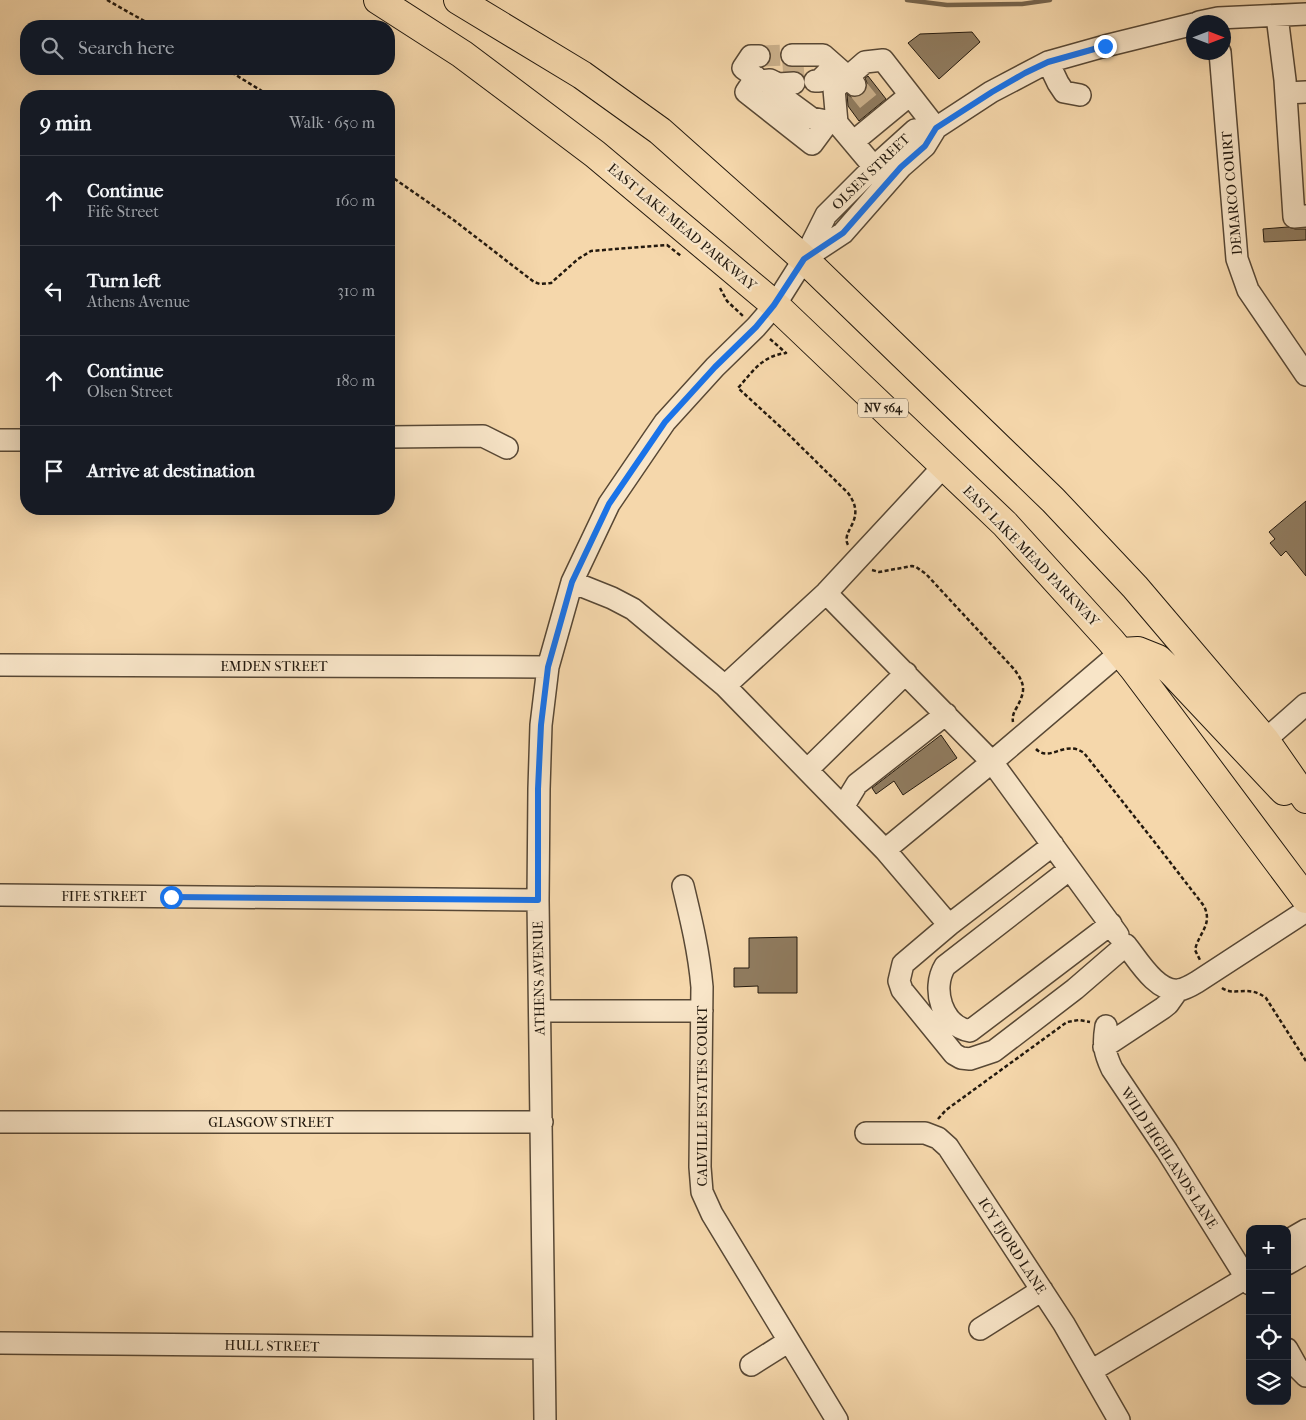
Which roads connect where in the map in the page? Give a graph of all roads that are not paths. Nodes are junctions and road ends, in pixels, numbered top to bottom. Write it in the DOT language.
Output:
graph roads {
  1 [pos="378,0"];
  2 [pos="458,0"];
  3 [pos="1306,14"];
  4 [pos="1277,16"];
  5 [pos="1231,20"];
  6 [pos="1186,26"];
  7 [pos="1221,60"];
  8 [pos="1048,62"];
  9 [pos="796,73"];
  10 [pos="1296,93"];
  11 [pos="910,95"];
  12 [pos="1080,95"];
  13 [pos="833,122"];
  14 [pos="936,128"];
  15 [pos="853,142"];
  16 [pos="874,167"];
  17 [pos="1306,216"];
  18 [pos="804,259"];
  19 [pos="789,282"];
  20 [pos="774,305"];
  21 [pos="1306,375"];
  22 [pos="395,437"];
  23 [pos="0,440"];
  24 [pos="20,440"];
  25 [pos="507,448"];
  26 [pos="944,466"];
  27 [pos="572,582"];
  28 [pos="826,593"];
  29 [pos="1121,652"];
  30 [pos="0,665"];
  31 [pos="548,667"];
  32 [pos="906,673"];
  33 [pos="725,686"];
  34 [pos="1306,704"];
  35 [pos="946,714"];
  36 [pos="1265,740"];
  37 [pos="992,762"];
  38 [pos="807,770"];
  39 [pos="1306,799"];
  40 [pos="844,807"];
  41 [pos="1306,813"];
  42 [pos="1053,845"];
  43 [pos="885,850"];
  44 [pos="1070,868"];
  45 [pos="683,886"];
  46 [pos="0,895"];
  47 [pos="1306,899"];
  48 [pos="538,900"];
  49 [pos="1306,911"];
  50 [pos="1111,924"];
  51 [pos="948,925"];
  52 [pos="1126,945"];
  53 [pos="1178,990"];
  54 [pos="540,1011"];
  55 [pos="702,1012"];
  56 [pos="0,1122"];
  57 [pos="542,1122"];
  58 [pos="866,1133"];
  59 [pos="1306,1230"];
  60 [pos="1292,1254"];
  61 [pos="1246,1273"];
  62 [pos="1246,1280"];
  63 [pos="1042,1290"];
  64 [pos="980,1329"];
  65 [pos="789,1341"];
  66 [pos="0,1343"];
  67 [pos="544,1348"];
  68 [pos="1291,1356"];
  69 [pos="751,1365"];
  70 [pos="1091,1371"];
  71 [pos="1306,1376"];
  72 [pos="545,1420"];
  73 [pos="837,1420"];
  74 [pos="1119,1420"];
  1 -- 20 [label="main road, EAST LAKE MEAD PARKWAY / NV 564"];
  2 -- 18 [label="main road"];
  3 -- 4 [label="street"];
  4 -- 5 [label="street"];
  4 -- 10 [label="street"];
  6 -- 8 [label="street, OLSEN STREET"];
  7 -- 21 [label="street, DEMARCO COURT"];
  8 -- 12 [label="street"];
  8 -- 14 [label="street, OLSEN STREET"];
  9 -- 11 [label="street"];
  9 -- 13 [label="street"];
  9 -- 13 [label="street"];
  10 -- 17 [label="street"];
  11 -- 14 [label="street"];
  11 -- 15 [label="street"];
  13 -- 15 [label="street"];
  14 -- 16 [label="street, OLSEN STREET"];
  14 -- 18 [label="street, OLSEN STREET"];
  15 -- 16 [label="street"];
  16 -- 18 [label="street, OLSEN STREET"];
  18 -- 19 [label="street, OLSEN STREET"];
  18 -- 36 [label="main road"];
  19 -- 20 [label="street, ATHENS AVENUE"];
  20 -- 26 [label="main road, EAST LAKE MEAD PARKWAY / NV 564"];
  20 -- 27 [label="street, ATHENS AVENUE"];
  22 -- 25 [label="street"];
  23 -- 24 [label="street"];
  26 -- 28 [label="street"];
  26 -- 29 [label="main road, EAST LAKE MEAD PARKWAY / NV 564"];
  27 -- 31 [label="street, ATHENS AVENUE"];
  27 -- 33 [label="street"];
  28 -- 32 [label="street"];
  28 -- 33 [label="street"];
  29 -- 37 [label="street"];
  29 -- 41 [label="main road"];
  29 -- 47 [label="main road, EAST LAKE MEAD PARKWAY / NV 564"];
  30 -- 31 [label="street, EMDEN STREET"];
  31 -- 48 [label="street, ATHENS AVENUE"];
  32 -- 35 [label="street"];
  32 -- 38 [label="street"];
  33 -- 38 [label="street"];
  34 -- 36 [label="street"];
  35 -- 37 [label="street"];
  35 -- 40 [label="street"];
  36 -- 39 [label="main road"];
  37 -- 42 [label="street"];
  37 -- 43 [label="street"];
  38 -- 40 [label="street"];
  40 -- 43 [label="street"];
  42 -- 44 [label="street"];
  42 -- 51 [label="street"];
  43 -- 51 [label="street"];
  44 -- 50 [label="street"];
  44 -- 50 [label="street"];
  45 -- 55 [label="street, CALVILLE ESTATES COURT"];
  46 -- 48 [label="street, FIFE STREET"];
  48 -- 54 [label="street, ATHENS AVENUE"];
  49 -- 53 [label="street"];
  50 -- 52 [label="street"];
  51 -- 52 [label="street"];
  52 -- 53 [label="street"];
  53 -- 61 [label="street, WILD HIGHLANDS LANE"];
  54 -- 55 [label="street"];
  54 -- 57 [label="street, ATHENS AVENUE"];
  55 -- 65 [label="street, CALVILLE ESTATES COURT"];
  56 -- 57 [label="street, GLASGOW STREET"];
  57 -- 67 [label="street, ATHENS AVENUE"];
  58 -- 63 [label="street, ICY FJORD LANE"];
  59 -- 60 [label="street"];
  62 -- 70 [label="street"];
  63 -- 64 [label="street"];
  63 -- 70 [label="street, ICY FJORD LANE"];
  65 -- 69 [label="street"];
  65 -- 73 [label="street, CALVILLE ESTATES COURT"];
  66 -- 67 [label="street, HULL STREET"];
  67 -- 72 [label="street, ATHENS AVENUE"];
  68 -- 71 [label="street"];
  70 -- 74 [label="street, ICY FJORD LANE"];
}
